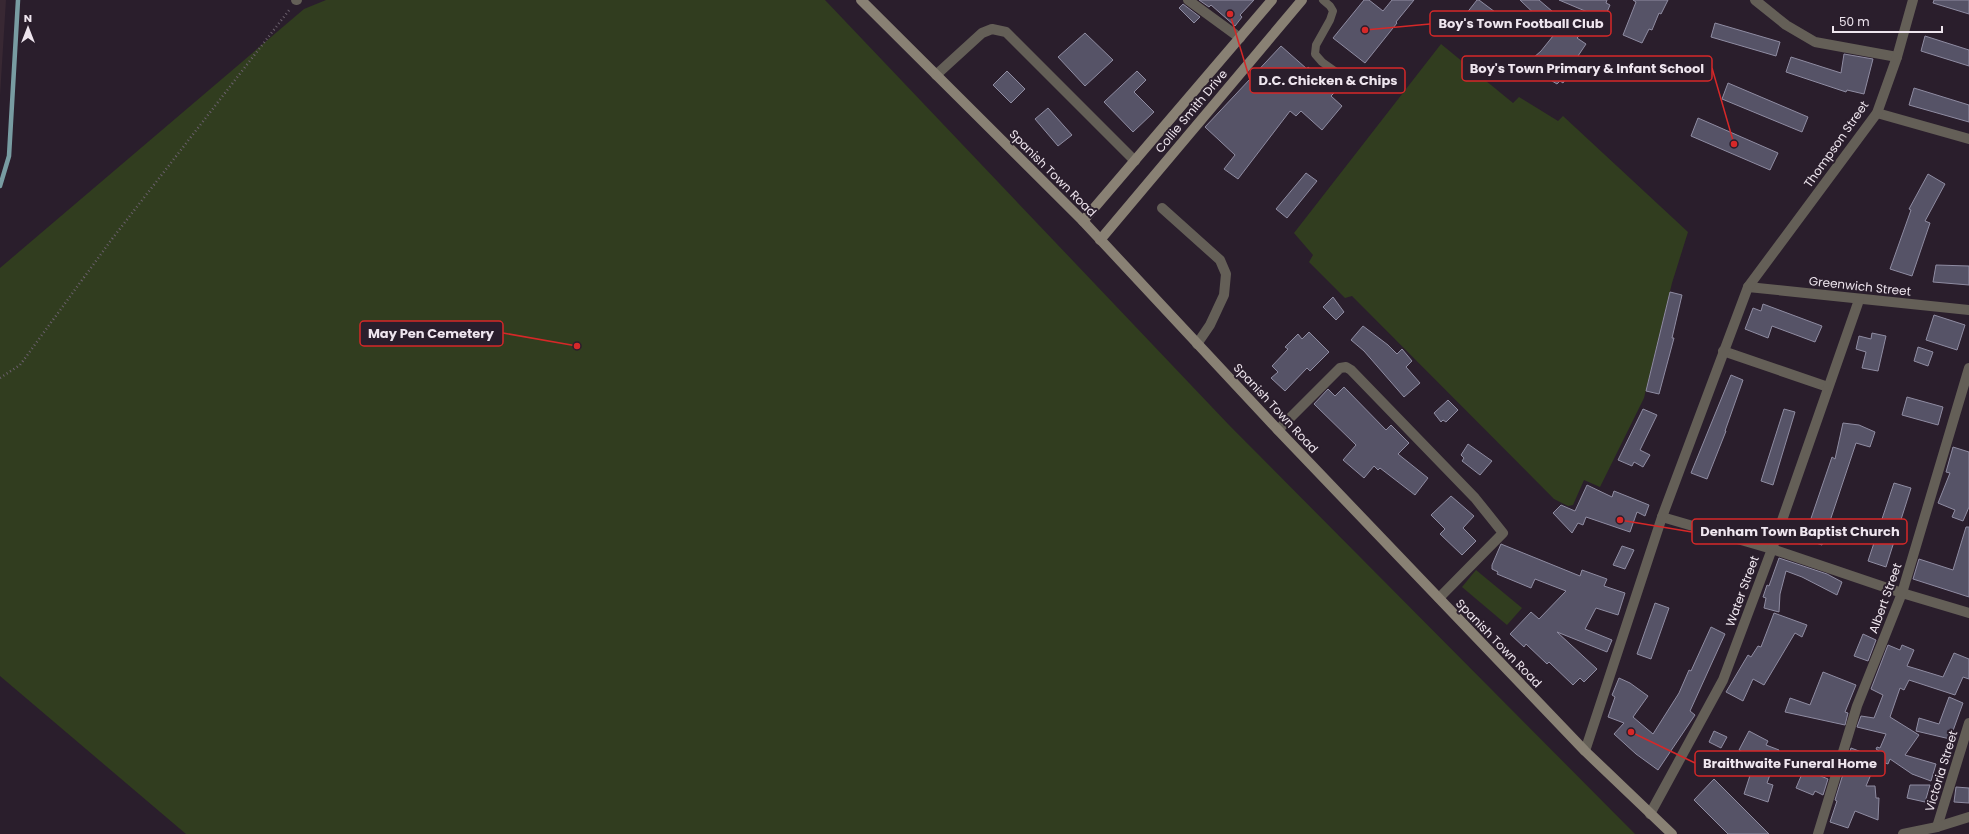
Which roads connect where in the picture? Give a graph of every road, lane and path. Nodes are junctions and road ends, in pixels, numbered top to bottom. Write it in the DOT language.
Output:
graph roads {
  1 [pos="297,0"];
  2 [pos="861,0"];
  3 [pos="1188,0"];
  4 [pos="1272,0"];
  5 [pos="1302,0"];
  6 [pos="1323,0"];
  7 [pos="1754,0"];
  8 [pos="1913,0"];
  9 [pos="1240,38"];
  10 [pos="1897,57"];
  11 [pos="936,75"];
  12 [pos="1353,84"];
  13 [pos="1876,113"];
  14 [pos="1969,139"];
  15 [pos="1135,161"];
  16 [pos="1162,208"];
  17 [pos="1083,221"];
  18 [pos="1100,240"];
  19 [pos="1748,287"];
  20 [pos="1859,300"];
  21 [pos="1969,310"];
  22 [pos="1197,344"];
  23 [pos="1723,351"];
  24 [pos="1969,368"];
  25 [pos="0,378"];
  26 [pos="1828,387"];
  27 [pos="1278,430"];
  28 [pos="1662,517"];
  29 [pos="1772,549"];
  30 [pos="1902,593"];
  31 [pos="1439,598"];
  32 [pos="1969,613"];
  33 [pos="1969,723"];
  34 [pos="1585,751"];
  35 [pos="1650,814"];
  36 [pos="1969,817"];
  37 [pos="1937,827"];
  38 [pos="1672,834"];
  39 [pos="1818,834"];
  40 [pos="1903,834"];
  1 -- 25 [label="path"];
  2 -- 11 [label="main road, Spanish Town Road"];
  3 -- 9 [label="street"];
  4 -- 9 [label="main road, Collie Smith Drive"];
  5 -- 18 [label="main road, Collie Smith Drive"];
  6 -- 12 [label="lane"];
  7 -- 10 [label="street"];
  8 -- 10 [label="street, Thompson Street"];
  9 -- 15 [label="main road, Collie Smith Drive"];
  10 -- 13 [label="street, Thompson Street"];
  11 -- 15 [label="street"];
  11 -- 17 [label="main road, Spanish Town Road"];
  13 -- 14 [label="street"];
  13 -- 19 [label="street, Thompson Street"];
  15 -- 17 [label="main road, Collie Smith Drive"];
  16 -- 22 [label="street"];
  17 -- 18 [label="main road, Spanish Town Road"];
  18 -- 22 [label="main road, Spanish Town Road"];
  19 -- 20 [label="street, Greenwich Street"];
  19 -- 23 [label="street, Thompson Street"];
  20 -- 21 [label="street, Greenwich Street"];
  20 -- 26 [label="street, Water Street"];
  22 -- 27 [label="main road, Spanish Town Road"];
  23 -- 26 [label="street"];
  23 -- 28 [label="street, Thompson Street"];
  24 -- 30 [label="street, Albert Street"];
  26 -- 29 [label="street, Water Street"];
  27 -- 31 [label="main road, Spanish Town Road"];
  27 -- 31 [label="street"];
  28 -- 29 [label="street"];
  28 -- 34 [label="street, Thompson Street"];
  29 -- 30 [label="street"];
  29 -- 35 [label="street, Water Street"];
  30 -- 32 [label="street"];
  30 -- 39 [label="street, Albert Street"];
  31 -- 34 [label="main road, Spanish Town Road"];
  33 -- 37 [label="street, Victoria Street"];
  34 -- 35 [label="main road, Spanish Town Road"];
  35 -- 38 [label="main road, Spanish Town Road"];
  36 -- 37 [label="street"];
  37 -- 40 [label="street"];
}
